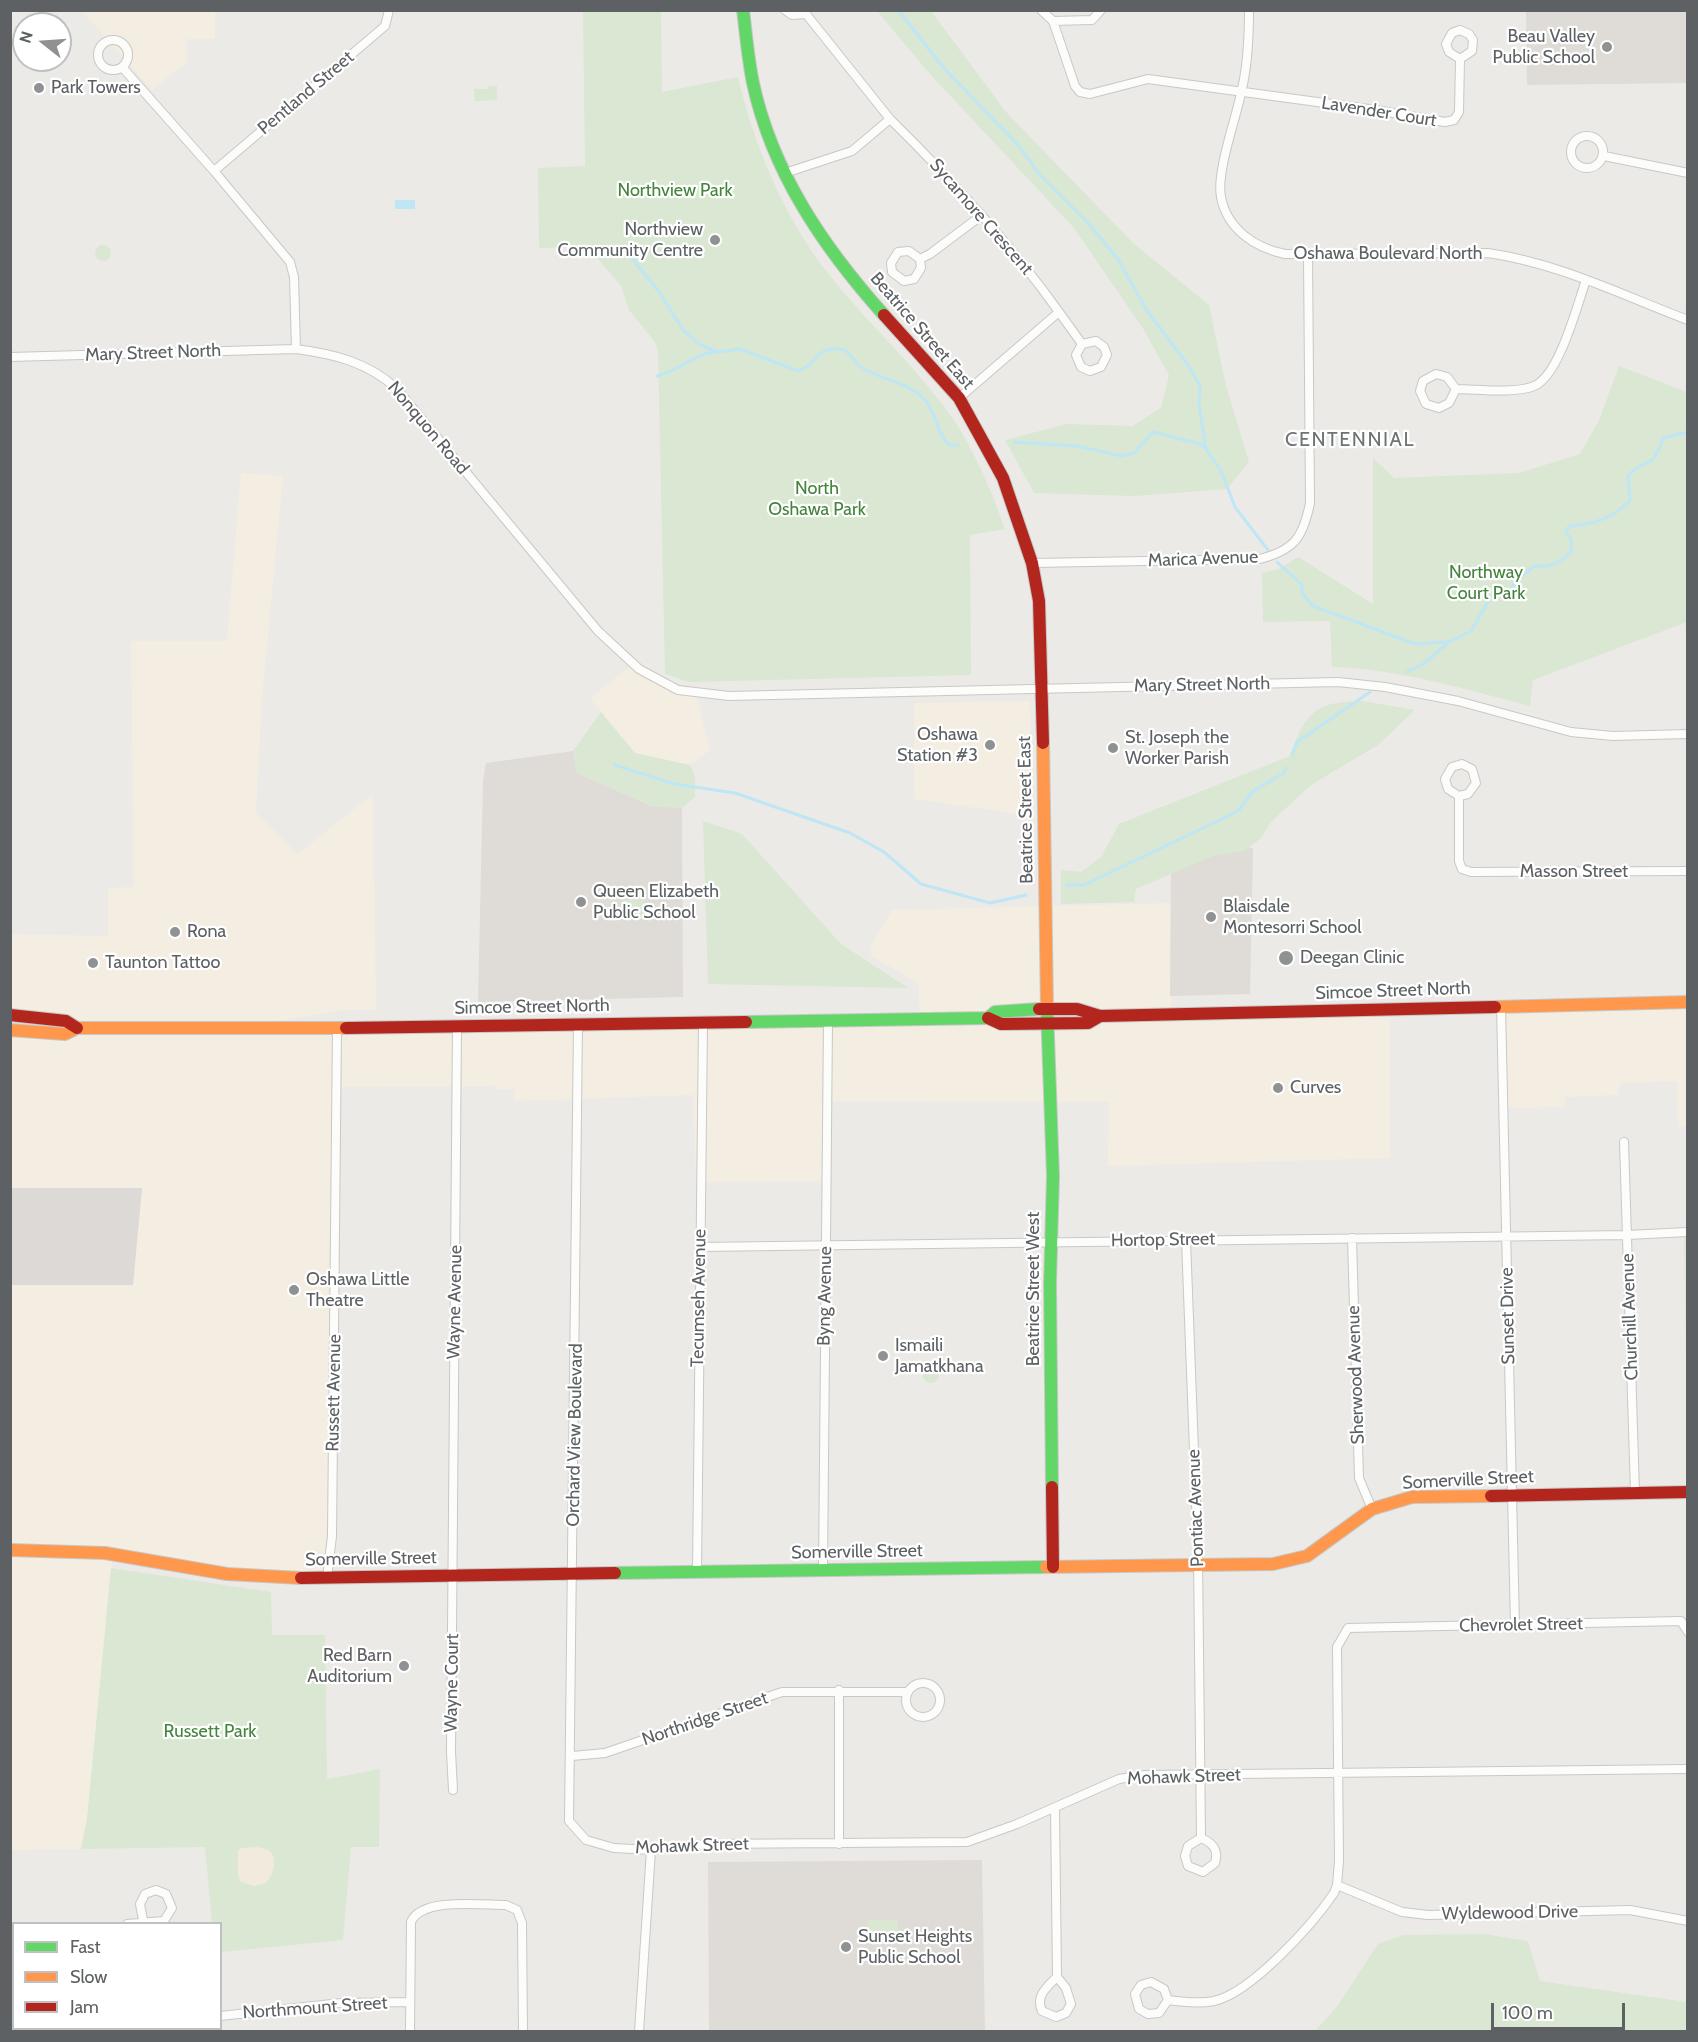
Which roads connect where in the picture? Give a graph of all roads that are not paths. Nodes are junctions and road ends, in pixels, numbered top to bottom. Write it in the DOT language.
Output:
graph roads {
  1 [pos="389,10"];
  2 [pos="743,10"];
  3 [pos="785,10"];
  4 [pos="1041,10"];
  5 [pos="1101,10"];
  6 [pos="1249,10"];
  7 [pos="807,12"];
  8 [pos="1053,21"];
  9 [pos="1460,59"];
  10 [pos="122,67"];
  11 [pos="1242,91"];
  12 [pos="890,118"];
  13 [pos="1604,156"];
  14 [pos="214,171"];
  15 [pos="785,173"];
  16 [pos="1688,173"];
  17 [pos="982,215"];
  18 [pos="1308,255"];
  19 [pos="920,259"];
  20 [pos="1586,280"];
  21 [pos="1059,312"];
  22 [pos="1688,320"];
  23 [pos="1082,344"];
  24 [pos="296,349"];
  25 [pos="10,357"];
  26 [pos="1456,389"];
  27 [pos="959,398"];
  28 [pos="1032,563"];
  29 [pos="1042,688"];
  30 [pos="711,695"];
  31 [pos="1688,734"];
  32 [pos="1459,796"];
  33 [pos="1688,871"];
  34 [pos="1688,1002"];
  35 [pos="1501,1006"];
  36 [pos="1047,1010"];
  37 [pos="10,1015"];
  38 [pos="1100,1016"];
  39 [pos="988,1018"];
  40 [pos="828,1022"];
  41 [pos="578,1024"];
  42 [pos="703,1024"];
  43 [pos="1047,1024"];
  44 [pos="457,1026"];
  45 [pos="77,1028"];
  46 [pos="337,1028"];
  47 [pos="10,1030"];
  48 [pos="1624,1142"];
  49 [pos="1688,1232"];
  50 [pos="1628,1235"];
  51 [pos="1506,1237"];
  52 [pos="1352,1238"];
  53 [pos="1186,1240"];
  54 [pos="1052,1242"];
  55 [pos="699,1247"];
  56 [pos="826,1247"];
  57 [pos="1688,1492"];
  58 [pos="1635,1493"];
  59 [pos="1512,1495"];
  60 [pos="1372,1509"];
  61 [pos="10,1550"];
  62 [pos="1198,1565"];
  63 [pos="1053,1567"];
  64 [pos="823,1570"];
  65 [pos="697,1572"];
  66 [pos="574,1574"];
  67 [pos="452,1577"];
  68 [pos="327,1578"];
  69 [pos="1515,1626"];
  70 [pos="1688,1632"];
  71 [pos="839,1690"];
  72 [pos="908,1692"];
  73 [pos="572,1756"];
  74 [pos="1688,1769"];
  75 [pos="1338,1773"];
  76 [pos="1200,1776"];
  77 [pos="453,1790"];
  78 [pos="1054,1809"];
  79 [pos="1201,1838"];
  80 [pos="586,1840"];
  81 [pos="839,1844"];
  82 [pos="651,1850"];
  83 [pos="1337,1886"];
  84 [pos="143,1920"];
  85 [pos="1688,1921"];
  86 [pos="132,1922"];
  87 [pos="1057,1977"];
  88 [pos="1168,2000"];
  89 [pos="410,2002"];
  90 [pos="222,2016"];
  91 [pos="410,2031"];
  92 [pos="523,2031"];
  93 [pos="639,2031"];
  1 -- 14 [label="street, Pentland Street"];
  2 -- 15 [label="street, Beatrice Street East"];
  3 -- 7 [label="street"];
  4 -- 8 [label="street"];
  5 -- 8 [label="street"];
  6 -- 11 [label="street, Oshawa Boulevard North"];
  7 -- 12 [label="street, Sycamore Crescent"];
  8 -- 11 [label="street"];
  9 -- 11 [label="street, Lavender Court"];
  10 -- 14 [label="street"];
  11 -- 18 [label="street, Oshawa Boulevard North"];
  12 -- 15 [label="street"];
  12 -- 17 [label="street, Sycamore Crescent"];
  13 -- 13 [label="street"];
  13 -- 16 [label="street"];
  14 -- 24 [label="street"];
  15 -- 27 [label="street, Beatrice Street East"];
  17 -- 19 [label="street"];
  17 -- 21 [label="street, Sycamore Crescent"];
  18 -- 20 [label="street, Oshawa Boulevard North"];
  18 -- 28 [label="street, Marica Avenue"];
  20 -- 22 [label="street, Oshawa Boulevard North"];
  20 -- 26 [label="street"];
  21 -- 23 [label="street, Sycamore Crescent"];
  21 -- 27 [label="street"];
  24 -- 25 [label="street, Mary Street North"];
  24 -- 30 [label="street, Nonquon Road"];
  26 -- 26 [label="street"];
  27 -- 28 [label="street, Beatrice Street East"];
  28 -- 29 [label="street, Beatrice Street East"];
  29 -- 30 [label="street, Mary Street North"];
  29 -- 31 [label="street, Mary Street North"];
  29 -- 36 [label="street, Beatrice Street East"];
  32 -- 33 [label="street, Masson Street"];
  34 -- 35 [label="street, Simcoe Street North"];
  35 -- 38 [label="street, Simcoe Street North"];
  35 -- 51 [label="street, Sunset Drive"];
  36 -- 38 [label="street, Simcoe Street North"];
  36 -- 39 [label="street, Simcoe Street North"];
  36 -- 43 [label="street, Beatrice Street West"];
  37 -- 45 [label="street, Simcoe Street North"];
  38 -- 43 [label="street, Simcoe Street North"];
  39 -- 40 [label="street, Simcoe Street North"];
  39 -- 43 [label="street, Simcoe Street North"];
  40 -- 42 [label="street, Simcoe Street North"];
  40 -- 56 [label="street, Byng Avenue"];
  41 -- 42 [label="street, Simcoe Street North"];
  41 -- 44 [label="street, Simcoe Street North"];
  41 -- 66 [label="street, Orchard View Boulevard"];
  42 -- 55 [label="street, Tecumseh Avenue"];
  43 -- 54 [label="street, Beatrice Street West"];
  44 -- 46 [label="street, Simcoe Street North"];
  44 -- 67 [label="street, Wayne Avenue"];
  45 -- 46 [label="street, Simcoe Street North"];
  45 -- 47 [label="street, Simcoe Street North"];
  46 -- 68 [label="street, Russett Avenue"];
  48 -- 50 [label="street, Churchill Avenue"];
  49 -- 50 [label="street, Hortop Street"];
  50 -- 51 [label="street, Hortop Street"];
  50 -- 58 [label="street, Churchill Avenue"];
  51 -- 52 [label="street, Hortop Street"];
  51 -- 59 [label="street, Sunset Drive"];
  52 -- 53 [label="street, Hortop Street"];
  52 -- 60 [label="street, Sherwood Avenue"];
  53 -- 54 [label="street, Hortop Street"];
  53 -- 62 [label="street, Pontiac Avenue"];
  54 -- 56 [label="street, Hortop Street"];
  54 -- 63 [label="street, Beatrice Street West"];
  55 -- 56 [label="street, Hortop Street"];
  55 -- 65 [label="street, Tecumseh Avenue"];
  56 -- 64 [label="street, Byng Avenue"];
  57 -- 58 [label="street, Somerville Street"];
  58 -- 59 [label="street, Somerville Street"];
  59 -- 60 [label="street, Somerville Street"];
  59 -- 69 [label="street, Sunset Drive"];
  60 -- 62 [label="street, Somerville Street"];
  61 -- 68 [label="street, Somerville Street"];
  62 -- 63 [label="street, Somerville Street"];
  62 -- 76 [label="street, Pontiac Avenue"];
  63 -- 64 [label="street, Somerville Street"];
  64 -- 65 [label="street, Somerville Street"];
  65 -- 66 [label="street, Somerville Street"];
  66 -- 67 [label="street, Somerville Street"];
  66 -- 73 [label="street, Orchard View Boulevard"];
  67 -- 68 [label="street, Somerville Street"];
  67 -- 77 [label="street, Wayne Court"];
  69 -- 70 [label="street, Chevrolet Street"];
  69 -- 75 [label="street, Chevrolet Street"];
  71 -- 72 [label="street, Northridge Street"];
  71 -- 73 [label="street, Northridge Street"];
  71 -- 81 [label="street"];
  72 -- 72 [label="street"];
  73 -- 80 [label="street, Orchard View Boulevard"];
  74 -- 75 [label="street, Mohawk Street"];
  75 -- 76 [label="street, Mohawk Street"];
  75 -- 83 [label="street"];
  76 -- 78 [label="street, Mohawk Street"];
  76 -- 79 [label="street, Pontiac Avenue"];
  78 -- 81 [label="street, Mohawk Street"];
  78 -- 87 [label="street"];
  80 -- 82 [label="street, Mohawk Street"];
  81 -- 82 [label="street, Mohawk Street"];
  82 -- 93 [label="street"];
  83 -- 85 [label="street, Wyldewood Drive"];
  83 -- 88 [label="street"];
  84 -- 86 [label="street"];
  87 -- 87 [label="street"];
  89 -- 90 [label="street, Northmount Street"];
  89 -- 91 [label="street"];
  89 -- 92 [label="street"];
}
